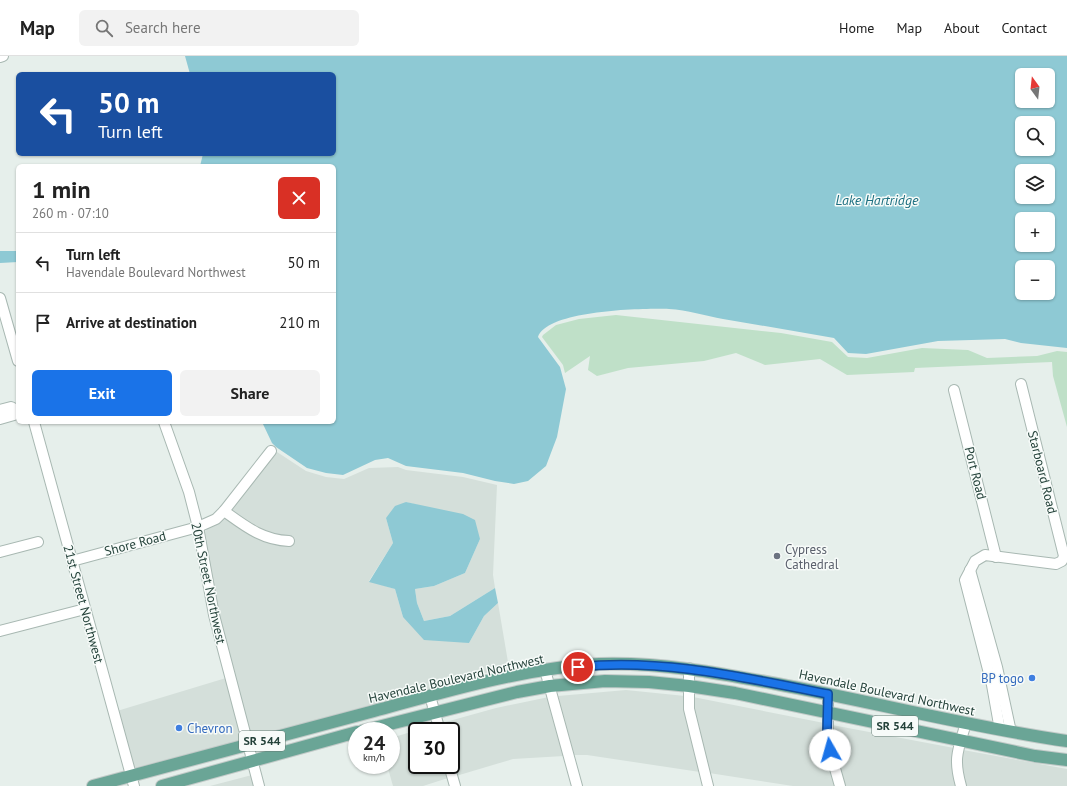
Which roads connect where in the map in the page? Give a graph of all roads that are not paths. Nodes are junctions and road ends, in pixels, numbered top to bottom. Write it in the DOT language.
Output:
graph roads {
  1 [pos="0,298"];
  2 [pos="14,332"];
  3 [pos="16,346"];
  4 [pos="1021,384"];
  5 [pos="954,390"];
  6 [pos="35,424"];
  7 [pos="165,424"];
  8 [pos="272,452"];
  9 [pos="224,511"];
  10 [pos="198,527"];
  11 [pos="289,540"];
  12 [pos="38,542"];
  13 [pos="0,552"];
  14 [pos="996,557"];
  15 [pos="72,561"];
  16 [pos="85,609"];
  17 [pos="0,631"];
  18 [pos="689,668"];
  19 [pos="545,670"];
  20 [pos="550,686"];
  21 [pos="689,686"];
  22 [pos="828,694"];
  23 [pos="430,696"];
  24 [pos="828,712"];
  25 [pos="435,713"];
  26 [pos="398,722"];
  27 [pos="438,722"];
  28 [pos="966,724"];
  29 [pos="1006,731"];
  30 [pos="348,735"];
  31 [pos="961,740"];
  32 [pos="1067,741"];
  33 [pos="248,745"];
  34 [pos="1067,760"];
  35 [pos="253,762"];
  36 [pos="452,774"];
  37 [pos="132,781"];
  38 [pos="93,786"];
  39 [pos="162,786"];
  40 [pos="259,786"];
  41 [pos="455,786"];
  42 [pos="577,786"];
  43 [pos="708,786"];
  44 [pos="840,786"];
  45 [pos="961,786"];
  1 -- 2 [label="street"];
  2 -- 3 [label="street"];
  4 -- 14 [label="street, Starboard Road"];
  5 -- 14 [label="street, Port Road"];
  6 -- 15 [label="street, 21st Street Northwest"];
  7 -- 10 [label="street, 20th Street Northwest"];
  8 -- 9 [label="street, Shore Road"];
  9 -- 10 [label="street, Shore Road"];
  9 -- 11 [label="street"];
  10 -- 15 [label="street, Shore Road"];
  10 -- 33 [label="street, 20th Street Northwest"];
  12 -- 13 [label="street"];
  14 -- 29 [label="street"];
  15 -- 16 [label="street, 21st Street Northwest"];
  16 -- 17 [label="street"];
  16 -- 37 [label="street, 21st Street Northwest"];
  18 -- 19 [label="main road, Havendale Boulevard Northwest / SR 544"];
  18 -- 21 [label="street"];
  18 -- 22 [label="main road, Havendale Boulevard Northwest / SR 544"];
  19 -- 20 [label="street"];
  19 -- 23 [label="main road, Havendale Boulevard Northwest / SR 544"];
  20 -- 21 [label="main road, SR 544"];
  20 -- 25 [label="main road, SR 544"];
  20 -- 42 [label="street"];
  21 -- 24 [label="main road, SR 544"];
  21 -- 43 [label="street"];
  22 -- 24 [label="street"];
  22 -- 28 [label="main road, Havendale Boulevard Northwest / SR 544"];
  23 -- 25 [label="street"];
  23 -- 33 [label="main road, Havendale Boulevard Northwest / SR 544"];
  24 -- 31 [label="main road, SR 544"];
  24 -- 44 [label="street"];
  25 -- 26 [label="main road, SR 544"];
  25 -- 27 [label="street"];
  28 -- 29 [label="main road, Havendale Boulevard Northwest / SR 544"];
  28 -- 31 [label="street"];
  29 -- 32 [label="main road, Havendale Boulevard Northwest / SR 544"];
  30 -- 35 [label="main road, SR 544"];
  31 -- 34 [label="main road, SR 544"];
  31 -- 45 [label="street"];
  33 -- 35 [label="street, 20th Street Northwest"];
  33 -- 37 [label="main road, Havendale Boulevard Northwest / SR 544"];
  35 -- 39 [label="main road, SR 544"];
  35 -- 40 [label="street, 20th Street Northwest"];
  36 -- 41 [label="street"];
  37 -- 38 [label="main road, Havendale Boulevard Northwest / SR 544"];
}
